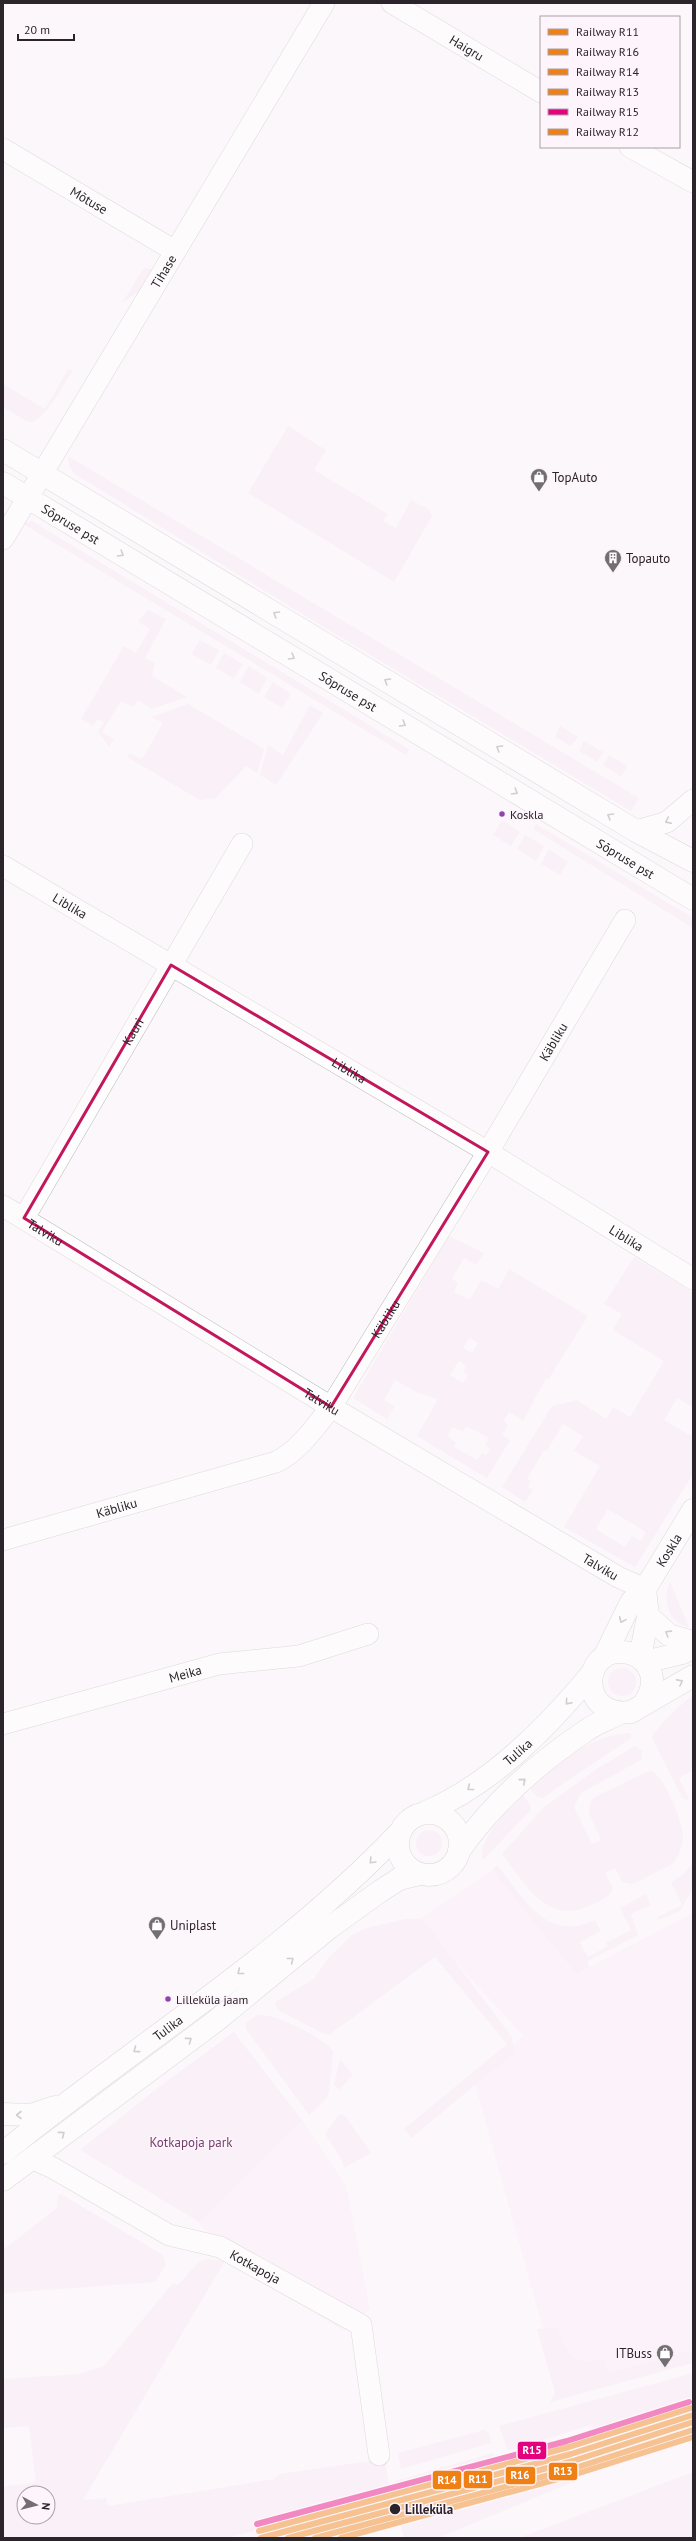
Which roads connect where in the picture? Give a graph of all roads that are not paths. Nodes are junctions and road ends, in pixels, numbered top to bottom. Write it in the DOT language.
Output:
graph roads {
  1 [pos="324,3"];
  2 [pos="392,3"];
  3 [pos="540,91"];
  4 [pos="632,148"];
  5 [pos="3,149"];
  6 [pos="693,182"];
  7 [pos="175,251"];
  8 [pos="3,450"];
  9 [pos="42,473"];
  10 [pos="3,483"];
  11 [pos="27,498"];
  12 [pos="3,539"];
  13 [pos="693,800"];
  14 [pos="636,831"];
  15 [pos="242,844"];
  16 [pos="693,861"];
  17 [pos="3,866"];
  18 [pos="693,899"];
  19 [pos="625,920"];
  20 [pos="171,965"];
  21 [pos="488,1152"];
  22 [pos="3,1206"];
  23 [pos="24,1218"];
  24 [pos="693,1279"];
  25 [pos="331,1407"];
  26 [pos="693,1510"];
  27 [pos="3,1540"];
  28 [pos="645,1589"];
  29 [pos="648,1616"];
  30 [pos="368,1634"];
  31 [pos="693,1642"];
  32 [pos="693,1648"];
  33 [pos="643,1660"];
  34 [pos="598,1665"];
  35 [pos="693,1676"];
  36 [pos="643,1705"];
  37 [pos="620,1714"];
  38 [pos="3,1724"];
  39 [pos="426,1812"];
  40 [pos="399,1833"];
  41 [pos="459,1852"];
  42 [pos="420,1874"];
  43 [pos="157,2035"];
  44 [pos="170,2054"];
  45 [pos="62,2105"];
  46 [pos="3,2114"];
  47 [pos="6,2147"];
  48 [pos="31,2158"];
  49 [pos="3,2180"];
  50 [pos="379,2455"];
  1 -- 7 [label="street, Tihase"];
  2 -- 3 [label="street, Haigru"];
  4 -- 6 [label="street"];
  5 -- 7 [label="street, Mõtuse"];
  7 -- 9 [label="street, Tihase"];
  8 -- 9 [label="street"];
  9 -- 11 [label="street, Tihase"];
  14 -- 9 [label="street, one-way"];
  10 -- 11 [label="street, Sõpruse pst"];
  11 -- 12 [label="street, Tihase"];
  11 -- 18 [label="street, Sõpruse pst, one-way"];
  13 -- 14 [label="street, one-way"];
  14 -- 16 [label="street"];
  15 -- 20 [label="street, Kauri"];
  17 -- 20 [label="street, Liblika"];
  19 -- 21 [label="street, Käbliku"];
  20 -- 21 [label="street, Liblika"];
  20 -- 23 [label="street, Kauri"];
  21 -- 24 [label="street, Liblika"];
  21 -- 25 [label="street, Käbliku"];
  22 -- 23 [label="street, Talviku"];
  23 -- 25 [label="street, Talviku"];
  25 -- 27 [label="street, Käbliku"];
  25 -- 28 [label="street, Talviku"];
  26 -- 28 [label="street, Koskla"];
  28 -- 29 [label="street"];
  28 -- 34 [label="street, Koskla, one-way"];
  31 -- 29 [label="street, one-way"];
  29 -- 33 [label="street"];
  30 -- 38 [label="street, Meika"];
  32 -- 33 [label="street"];
  33 -- 34 [label="street"];
  33 -- 36 [label="street"];
  34 -- 37 [label="street"];
  34 -- 39 [label="street, Tulika, one-way"];
  36 -- 35 [label="street, one-way"];
  36 -- 37 [label="street"];
  41 -- 37 [label="street, Tulika, one-way"];
  39 -- 40 [label="street"];
  39 -- 41 [label="street"];
  40 -- 42 [label="street"];
  40 -- 43 [label="street, Tulika, one-way"];
  41 -- 42 [label="street"];
  44 -- 42 [label="street, Tulika, one-way"];
  43 -- 44 [label="street"];
  43 -- 45 [label="street, Tulika, one-way"];
  48 -- 44 [label="street, Tulika, one-way"];
  45 -- 46 [label="street, one-way"];
  45 -- 47 [label="street, Tulika"];
  47 -- 48 [label="street"];
  48 -- 49 [label="street, Tulika"];
  48 -- 50 [label="street, Kotkapoja"];
}
